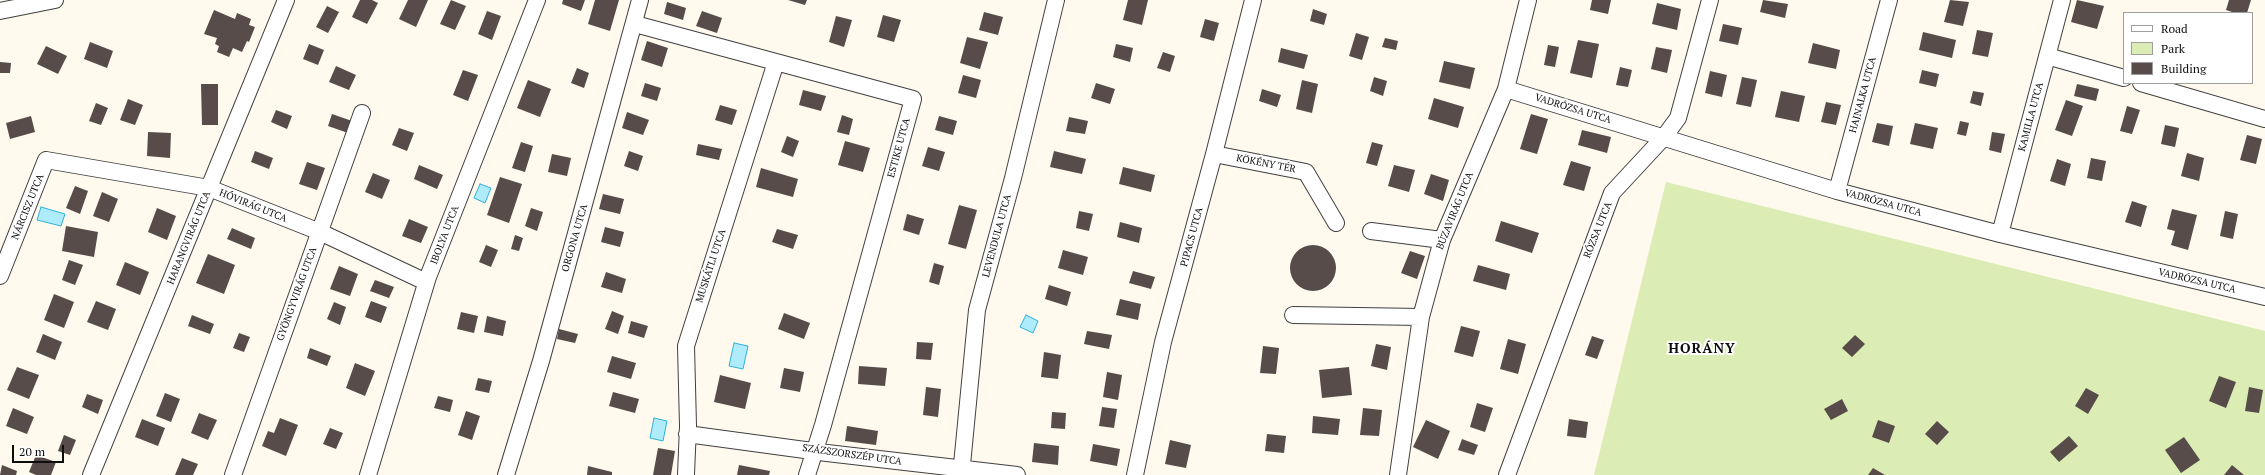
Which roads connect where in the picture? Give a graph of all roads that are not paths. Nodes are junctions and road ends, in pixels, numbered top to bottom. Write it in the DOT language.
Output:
graph roads {
  1 [pos="56,0"];
  2 [pos="286,0"];
  3 [pos="537,0"];
  4 [pos="640,0"];
  5 [pos="1056,0"];
  6 [pos="1253,0"];
  7 [pos="1528,0"];
  8 [pos="1710,0"];
  9 [pos="1889,0"];
  10 [pos="2062,0"];
  11 [pos="0,11"];
  12 [pos="635,24"];
  13 [pos="2047,56"];
  14 [pos="776,62"];
  15 [pos="2123,78"];
  16 [pos="2145,84"];
  17 [pos="1506,89"];
  18 [pos="362,113"];
  19 [pos="2265,118"];
  20 [pos="1664,137"];
  21 [pos="1214,154"];
  22 [pos="46,160"];
  23 [pos="209,188"];
  24 [pos="1837,191"];
  25 [pos="1336,224"];
  26 [pos="320,232"];
  27 [pos="1371,232"];
  28 [pos="2000,234"];
  29 [pos="1442,240"];
  30 [pos="0,276"];
  31 [pos="426,282"];
  32 [pos="2265,297"];
  33 [pos="1293,315"];
  34 [pos="1421,317"];
  35 [pos="687,434"];
  36 [pos="815,450"];
  37 [pos="962,472"];
  38 [pos="91,475"];
  39 [pos="233,475"];
  40 [pos="368,475"];
  41 [pos="506,475"];
  42 [pos="686,475"];
  43 [pos="807,475"];
  44 [pos="1017,475"];
  45 [pos="1134,475"];
  46 [pos="1398,475"];
  47 [pos="1507,475"];
  1 -- 11 [label="street"];
  2 -- 23 [label="street, HARANGVIRÁG UTCA"];
  3 -- 31 [label="street, IBOLYA UTCA"];
  4 -- 12 [label="street, ORGONA UTCA"];
  5 -- 37 [label="street, LEVENDULA UTCA"];
  6 -- 21 [label="street, PIPACS UTCA"];
  7 -- 17 [label="street, BÚZAVIRÁG UTCA"];
  8 -- 20 [label="street, RÓZSA UTCA"];
  9 -- 24 [label="street, HAJNALKA UTCA"];
  10 -- 13 [label="street, KAMILLA UTCA"];
  12 -- 14 [label="street, ESTIKE UTCA"];
  12 -- 41 [label="street, ORGONA UTCA"];
  13 -- 15 [label="street"];
  13 -- 28 [label="street, KAMILLA UTCA"];
  14 -- 35 [label="street, MUSKÁTLI UTCA"];
  14 -- 36 [label="street, ESTIKE UTCA"];
  16 -- 19 [label="street"];
  17 -- 20 [label="street, VADRÓZSA UTCA"];
  17 -- 29 [label="street, BÚZAVIRÁG UTCA"];
  18 -- 26 [label="street, GYÖNGYVIRÁG UTCA"];
  20 -- 24 [label="street, VADRÓZSA UTCA"];
  20 -- 47 [label="street, RÓZSA UTCA"];
  21 -- 25 [label="street, KÖKÉNY TÉR"];
  21 -- 45 [label="street, PIPACS UTCA"];
  22 -- 23 [label="street, HÓVIRÁG UTCA"];
  22 -- 30 [label="street, NÁRCISZ UTCA"];
  23 -- 26 [label="street, HÓVIRÁG UTCA"];
  23 -- 38 [label="street, HARANGVIRÁG UTCA"];
  24 -- 28 [label="street, VADRÓZSA UTCA"];
  26 -- 31 [label="street, HÓVIRÁG UTCA"];
  26 -- 39 [label="street, GYÖNGYVIRÁG UTCA"];
  27 -- 29 [label="street"];
  28 -- 32 [label="street, VADRÓZSA UTCA"];
  29 -- 34 [label="street, BÚZAVIRÁG UTCA"];
  31 -- 40 [label="street, IBOLYA UTCA"];
  33 -- 34 [label="street"];
  34 -- 46 [label="street, BÚZAVIRÁG UTCA"];
  35 -- 36 [label="street, SZÁZSZORSZÉP UTCA"];
  35 -- 42 [label="street, MUSKÁTLI UTCA"];
  36 -- 37 [label="street, SZÁZSZORSZÉP UTCA"];
  36 -- 43 [label="street, ESTIKE UTCA"];
  37 -- 44 [label="street, SZÁZSZORSZÉP UTCA"];
}
